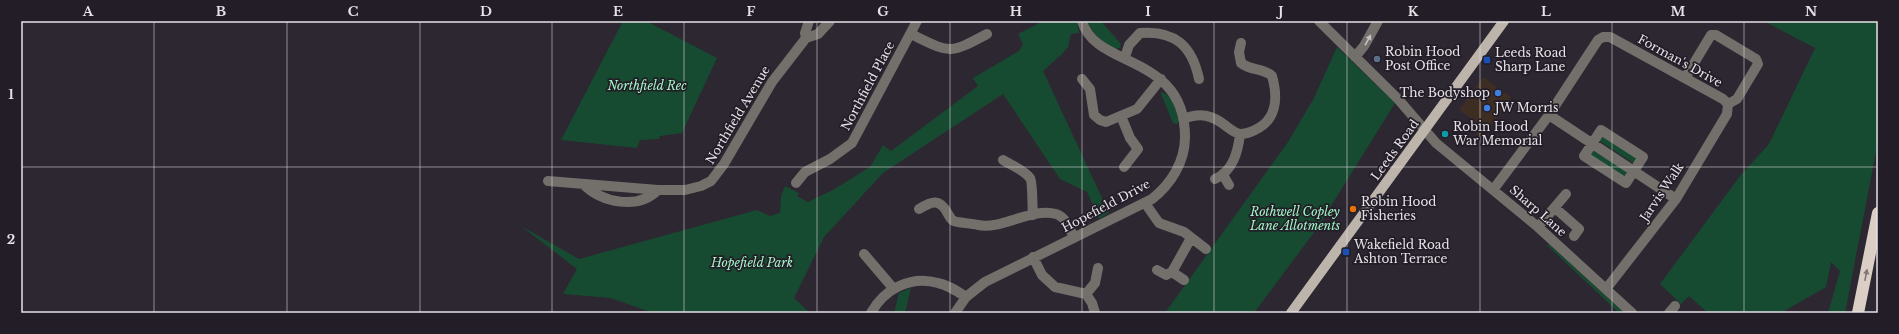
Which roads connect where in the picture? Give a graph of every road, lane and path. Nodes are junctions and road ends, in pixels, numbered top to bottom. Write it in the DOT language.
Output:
graph roads {
  1 [pos="809,21"];
  2 [pos="830,21"];
  3 [pos="917,21"];
  4 [pos="1082,21"];
  5 [pos="1319,21"];
  6 [pos="1378,21"];
  7 [pos="1504,21"];
  8 [pos="911,34"];
  9 [pos="987,34"];
  10 [pos="806,38"];
  11 [pos="1241,43"];
  12 [pos="1355,57"];
  13 [pos="1125,58"];
  14 [pos="1685,78"];
  15 [pos="1082,79"];
  16 [pos="1161,79"];
  17 [pos="1199,79"];
  18 [pos="1728,104"];
  19 [pos="1549,115"];
  20 [pos="1121,116"];
  21 [pos="1184,119"];
  22 [pos="1424,132"];
  23 [pos="1240,134"];
  24 [pos="1592,143"];
  25 [pos="1003,160"];
  26 [pos="1124,167"];
  27 [pos="1634,170"];
  28 [pos="548,181"];
  29 [pos="796,183"];
  30 [pos="583,184"];
  31 [pos="1229,185"];
  32 [pos="658,190"];
  33 [pos="1493,190"];
  34 [pos="1566,194"];
  35 [pos="1676,198"];
  36 [pos="1145,203"];
  37 [pos="1555,208"];
  38 [pos="919,209"];
  39 [pos="1878,213"];
  40 [pos="1033,215"];
  41 [pos="997,223"];
  42 [pos="1538,227"];
  43 [pos="999,234"];
  44 [pos="1574,236"];
  45 [pos="1074,238"];
  46 [pos="1191,238"];
  47 [pos="1206,249"];
  48 [pos="864,254"];
  49 [pos="1033,257"];
  50 [pos="1098,268"];
  51 [pos="1184,280"];
  52 [pos="893,288"];
  53 [pos="1606,289"];
  54 [pos="1086,294"];
  55 [pos="966,297"];
  56 [pos="871,313"];
  57 [pos="955,313"];
  58 [pos="1095,313"];
  59 [pos="1291,313"];
  60 [pos="1632,313"];
  61 [pos="1858,313"];
  1 -- 10 [label="street, Northfield Avenue"];
  2 -- 10 [label="street, Northfield Avenue"];
  3 -- 8 [label="street, Northfield Place"];
  4 -- 13 [label="street, Hopefield Drive"];
  5 -- 12 [label="street, Sharp Lane"];
  12 -- 6 [label="street, one-way"];
  7 -- 22 [label="main road, Leeds Road"];
  8 -- 9 [label="street"];
  8 -- 29 [label="street, Northfield Place"];
  10 -- 32 [label="street, Northfield Avenue"];
  11 -- 23 [label="street"];
  12 -- 22 [label="street, Sharp Lane"];
  13 -- 16 [label="street, Hopefield Drive"];
  13 -- 17 [label="street"];
  14 -- 18 [label="street, Forman's Drive"];
  14 -- 18 [label="street"];
  14 -- 19 [label="street, Forman's Drive"];
  15 -- 20 [label="street"];
  16 -- 20 [label="street"];
  16 -- 21 [label="street, Hopefield Drive"];
  18 -- 35 [label="street, Jarvis Walk"];
  19 -- 24 [label="street"];
  19 -- 33 [label="street"];
  20 -- 26 [label="street"];
  21 -- 23 [label="street"];
  21 -- 36 [label="street, Hopefield Drive"];
  22 -- 33 [label="street, Sharp Lane"];
  22 -- 59 [label="main road, Leeds Road"];
  23 -- 31 [label="street"];
  24 -- 27 [label="street"];
  24 -- 27 [label="street"];
  24 -- 27 [label="street"];
  25 -- 40 [label="street"];
  27 -- 35 [label="street"];
  28 -- 30 [label="street, Northfield Avenue"];
  30 -- 32 [label="street, Northfield Avenue"];
  30 -- 32 [label="street, Northfield Avenue"];
  33 -- 42 [label="street, Sharp Lane"];
  34 -- 37 [label="street"];
  35 -- 53 [label="street, Jarvis Walk"];
  36 -- 45 [label="street, Hopefield Drive"];
  36 -- 46 [label="street"];
  37 -- 42 [label="street"];
  37 -- 44 [label="street"];
  38 -- 41 [label="street"];
  61 -- 39 [label="highway, one-way"];
  40 -- 41 [label="street"];
  40 -- 45 [label="street"];
  41 -- 43 [label="street"];
  42 -- 53 [label="street, Sharp Lane"];
  45 -- 49 [label="street, Hopefield Drive"];
  46 -- 47 [label="street"];
  46 -- 51 [label="street"];
  48 -- 52 [label="street"];
  49 -- 54 [label="street"];
  49 -- 55 [label="street, Hopefield Drive"];
  50 -- 54 [label="street"];
  52 -- 55 [label="street"];
  52 -- 56 [label="street"];
  53 -- 60 [label="street, Sharp Lane"];
  54 -- 58 [label="street"];
  55 -- 57 [label="street, Hopefield Drive"];
}
